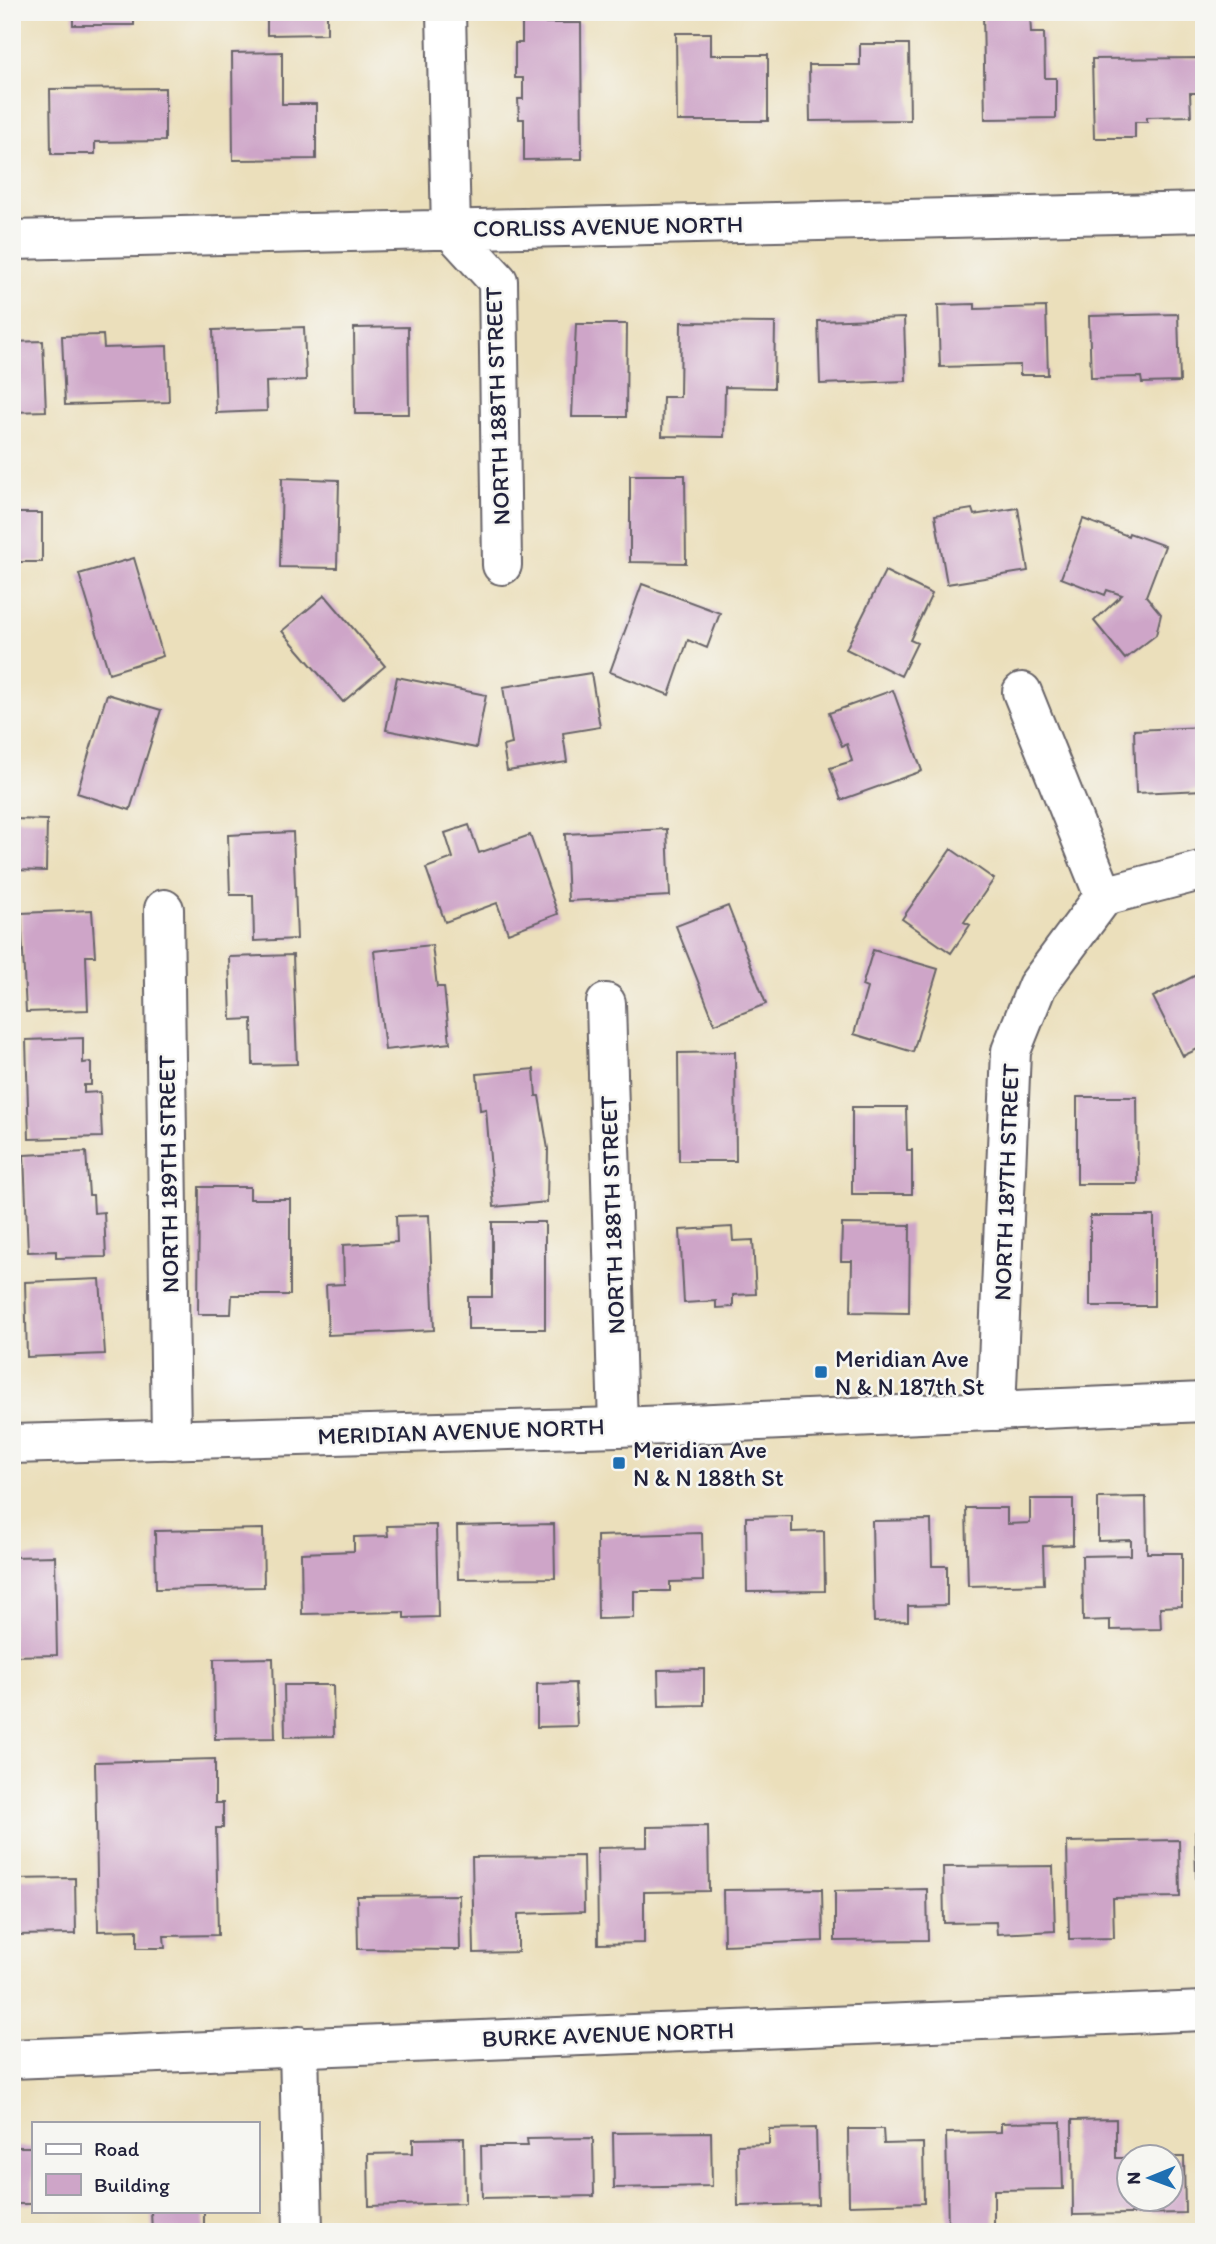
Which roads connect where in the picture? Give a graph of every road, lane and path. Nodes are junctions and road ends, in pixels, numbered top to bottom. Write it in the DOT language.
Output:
graph roads {
  1 [pos="446,12"];
  2 [pos="1204,212"];
  3 [pos="451,230"];
  4 [pos="12,240"];
  5 [pos="502,565"];
  6 [pos="1022,692"];
  7 [pos="1204,870"];
  8 [pos="1104,896"];
  9 [pos="164,909"];
  10 [pos="606,1003"];
  11 [pos="1204,1402"];
  12 [pos="996,1411"];
  13 [pos="618,1427"];
  14 [pos="171,1440"];
  15 [pos="12,1444"];
  16 [pos="1204,2011"];
  17 [pos="299,2046"];
  18 [pos="12,2059"];
  19 [pos="303,2232"];
  1 -- 3 [label="street"];
  2 -- 3 [label="street, CORLISS AVENUE NORTH"];
  3 -- 4 [label="street, CORLISS AVENUE NORTH"];
  3 -- 5 [label="street, NORTH 188TH STREET"];
  6 -- 8 [label="street"];
  7 -- 8 [label="street"];
  8 -- 12 [label="street, NORTH 187TH STREET"];
  9 -- 14 [label="street, NORTH 189TH STREET"];
  10 -- 13 [label="street, NORTH 188TH STREET"];
  11 -- 12 [label="street, MERIDIAN AVENUE NORTH"];
  12 -- 13 [label="street, MERIDIAN AVENUE NORTH"];
  13 -- 14 [label="street, MERIDIAN AVENUE NORTH"];
  14 -- 15 [label="street, MERIDIAN AVENUE NORTH"];
  16 -- 17 [label="street, BURKE AVENUE NORTH"];
  17 -- 18 [label="street, BURKE AVENUE NORTH"];
  17 -- 19 [label="street"];
}
